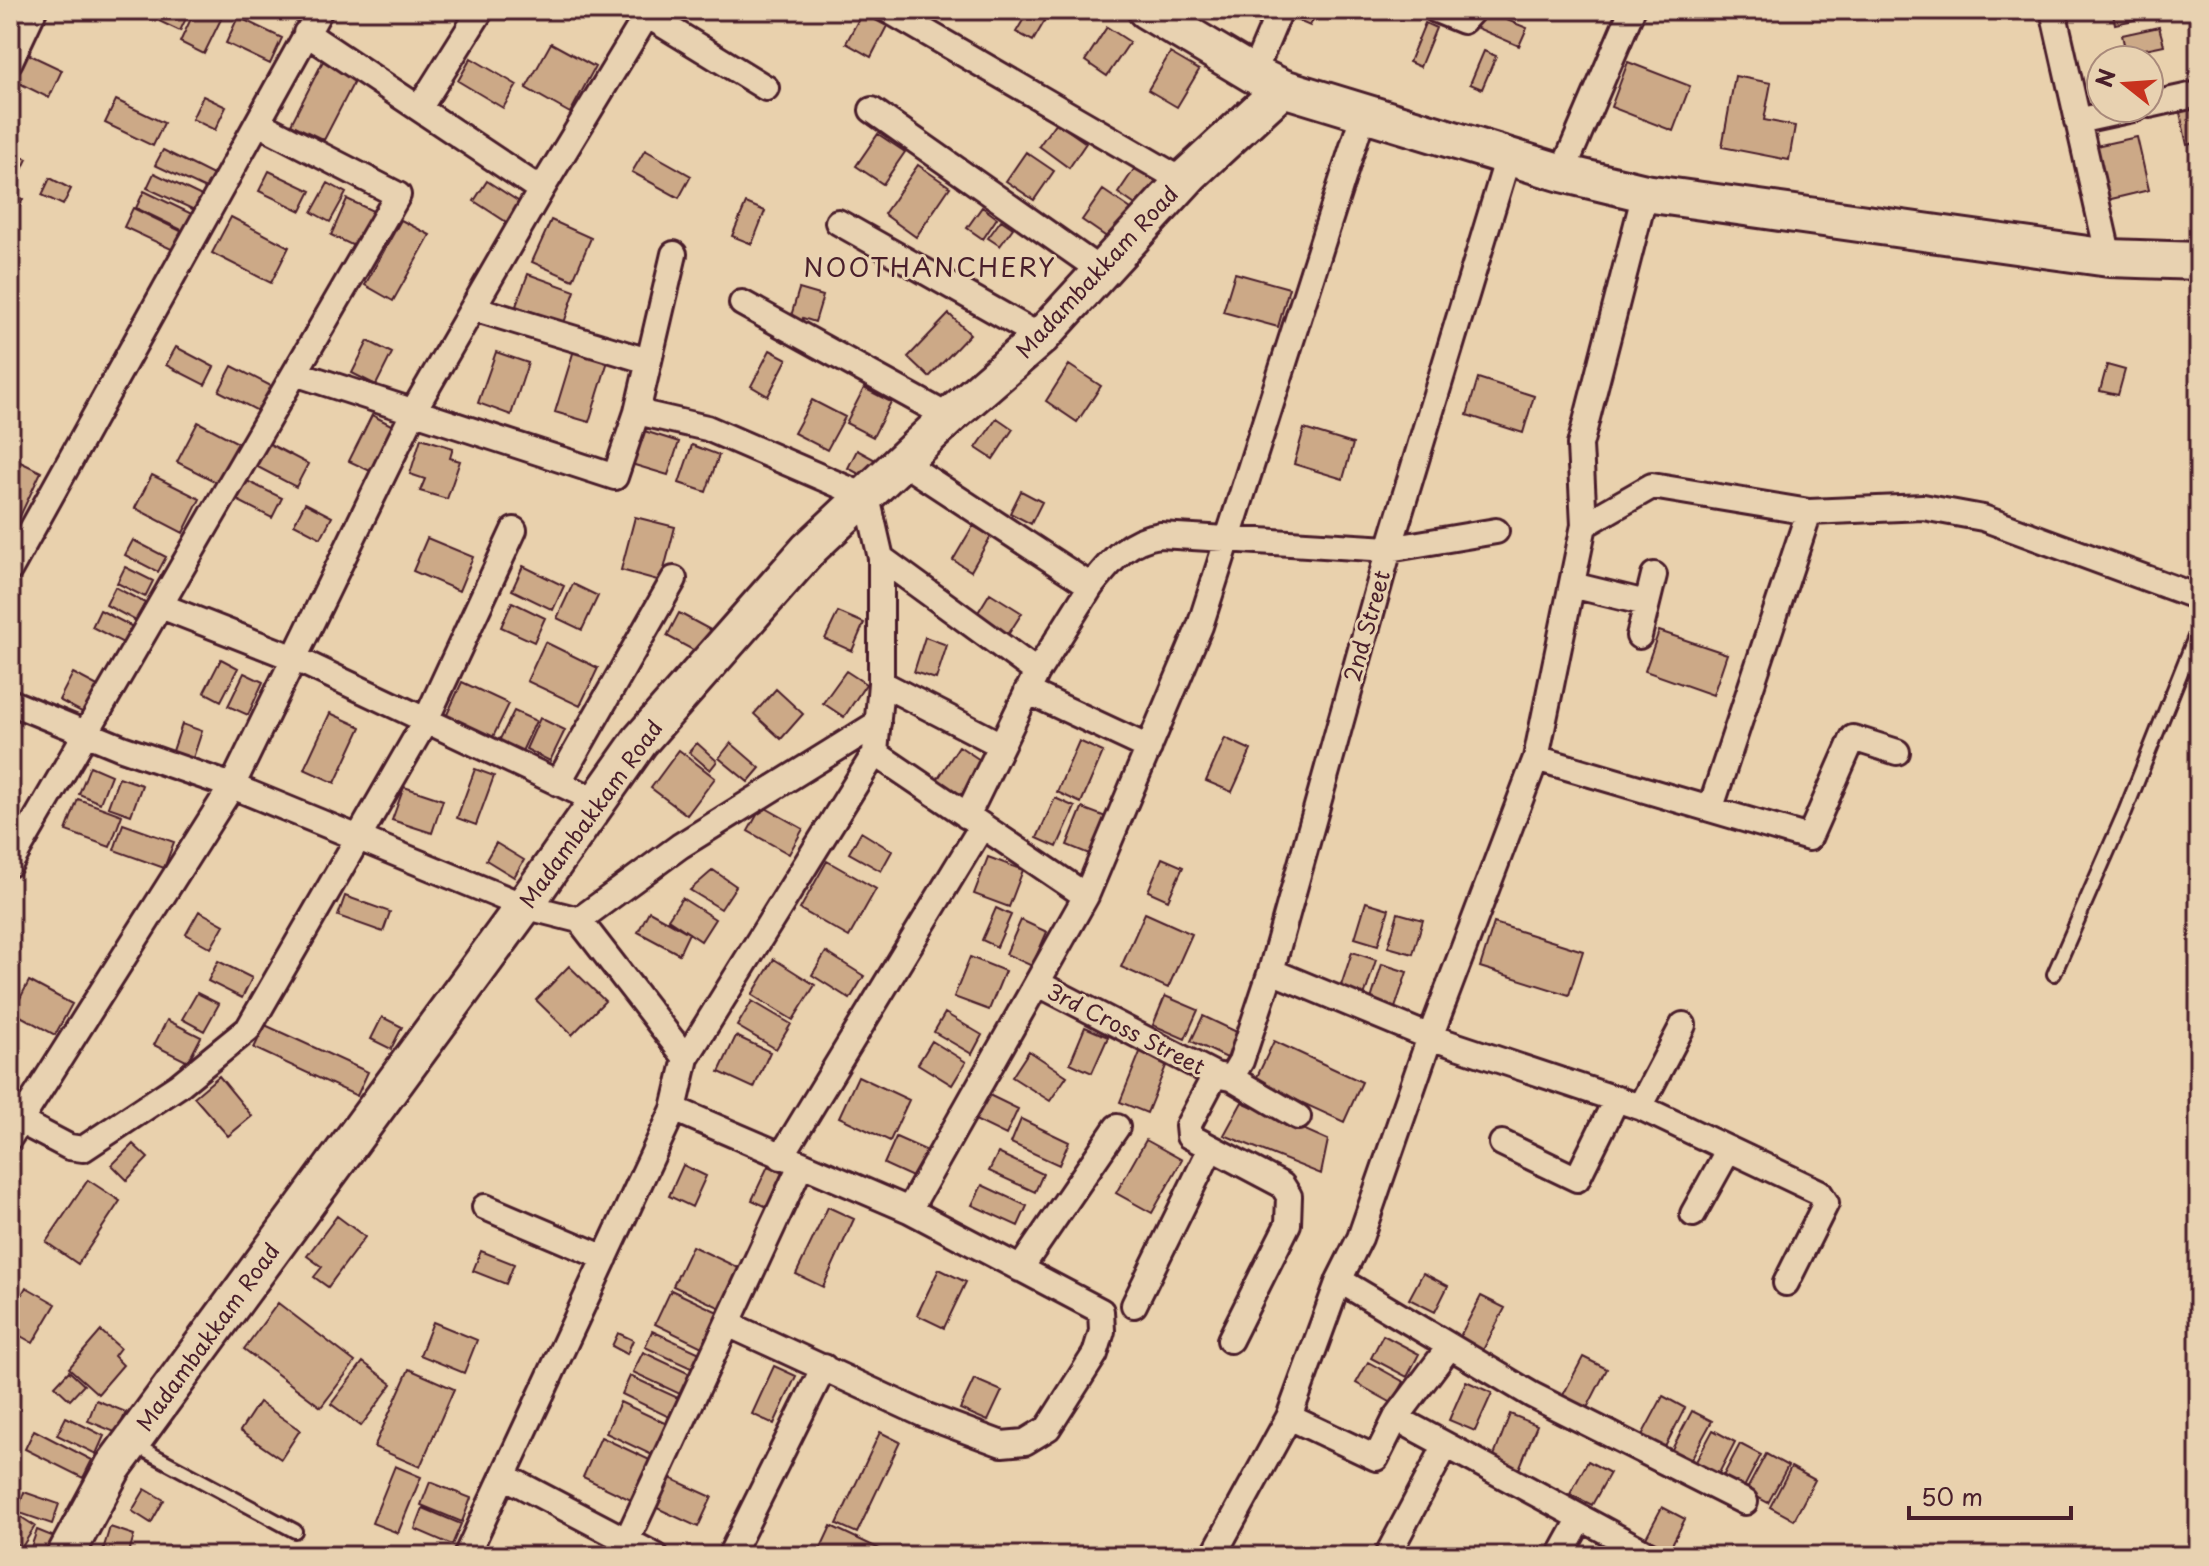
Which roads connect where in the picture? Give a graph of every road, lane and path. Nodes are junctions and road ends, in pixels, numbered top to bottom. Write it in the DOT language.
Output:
graph roads {
  1 [pos="34,10"];
  2 [pos="320,10"];
  3 [pos="481,10"];
  4 [pos="888,10"];
  5 [pos="1146,10"];
  6 [pos="1280,10"];
  7 [pos="1436,10"];
  8 [pos="1473,10"];
  9 [pos="1632,10"];
  10 [pos="2053,10"];
  11 [pos="649,12"];
  12 [pos="306,33"];
  13 [pos="10,61"];
  14 [pos="1268,81"];
  15 [pos="766,88"];
  16 [pos="2199,94"];
  17 [pos="2165,101"];
  18 [pos="420,107"];
  19 [pos="872,110"];
  20 [pos="1363,115"];
  21 [pos="2085,119"];
  22 [pos="2077,121"];
  23 [pos="260,124"];
  24 [pos="1508,157"];
  25 [pos="1562,173"];
  26 [pos="1183,181"];
  27 [pos="541,190"];
  28 [pos="1645,193"];
  29 [pos="838,222"];
  30 [pos="674,254"];
  31 [pos="2109,258"];
  32 [pos="2199,261"];
  33 [pos="1101,271"];
  34 [pos="742,303"];
  35 [pos="473,308"];
  36 [pos="1041,337"];
  37 [pos="648,361"];
  38 [pos="295,373"];
  39 [pos="415,410"];
  40 [pos="637,412"];
  41 [pos="949,417"];
  42 [pos="902,462"];
  43 [pos="867,497"];
  44 [pos="1809,512"];
  45 [pos="1584,525"];
  46 [pos="514,530"];
  47 [pos="1496,531"];
  48 [pos="1230,539"];
  49 [pos="1389,549"];
  50 [pos="881,558"];
  51 [pos="10,569"];
  52 [pos="1654,575"];
  53 [pos="674,579"];
  54 [pos="1572,585"];
  55 [pos="1091,586"];
  56 [pos="2199,594"];
  57 [pos="1646,603"];
  58 [pos="161,606"];
  59 [pos="2199,627"];
  60 [pos="1639,636"];
  61 [pos="294,658"];
  62 [pos="1032,681"];
  63 [pos="881,683"];
  64 [pos="10,702"];
  65 [pos="425,722"];
  66 [pos="878,723"];
  67 [pos="88,735"];
  68 [pos="1001,745"];
  69 [pos="1149,748"];
  70 [pos="1897,752"];
  71 [pos="875,753"];
  72 [pos="1536,758"];
  73 [pos="558,783"];
  74 [pos="232,786"];
  75 [pos="597,801"];
  76 [pos="1711,807"];
  77 [pos="974,821"];
  78 [pos="358,838"];
  79 [pos="10,864"];
  80 [pos="1086,896"];
  81 [pos="524,906"];
  82 [pos="579,920"];
  83 [pos="1271,971"];
  84 [pos="2054,974"];
  85 [pos="1037,983"];
  86 [pos="1683,1025"];
  87 [pos="1430,1037"];
  88 [pos="686,1058"];
  89 [pos="1223,1077"];
  90 [pos="1628,1102"];
  91 [pos="674,1109"];
  92 [pos="1298,1117"];
  93 [pos="13,1125"];
  94 [pos="1117,1127"];
  95 [pos="1502,1143"];
  96 [pos="1211,1148"];
  97 [pos="1729,1149"];
  98 [pos="791,1161"];
  99 [pos="485,1207"];
  100 [pos="909,1210"];
  101 [pos="1693,1214"];
  102 [pos="605,1258"];
  103 [pos="1020,1269"];
  104 [pos="1339,1280"];
  105 [pos="1786,1283"];
  106 [pos="1134,1305"];
  107 [pos="728,1324"];
  108 [pos="1230,1340"];
  109 [pos="1450,1346"];
  110 [pos="824,1367"];
  111 [pos="1289,1417"];
  112 [pos="1396,1418"];
  113 [pos="130,1443"];
  114 [pos="1446,1445"];
  115 [pos="504,1476"];
  116 [pos="1745,1502"];
  117 [pos="1581,1518"];
  118 [pos="295,1531"];
  119 [pos="627,1540"];
  120 [pos="65,1556"];
  121 [pos="466,1556"];
  122 [pos="656,1556"];
  123 [pos="730,1556"];
  124 [pos="1213,1556"];
  125 [pos="1387,1556"];
  126 [pos="1560,1556"];
  127 [pos="1652,1556"];
  1 -- 13 [label="street"];
  2 -- 12 [label="street"];
  3 -- 18 [label="street"];
  4 -- 26 [label="street"];
  5 -- 14 [label="street"];
  6 -- 14 [label="street"];
  7 -- 8 [label="street"];
  9 -- 25 [label="street"];
  10 -- 22 [label="street"];
  11 -- 15 [label="street"];
  11 -- 27 [label="street"];
  12 -- 18 [label="street"];
  12 -- 23 [label="street"];
  14 -- 20 [label="street"];
  14 -- 26 [label="street, Madambakkam Road"];
  16 -- 17 [label="street"];
  18 -- 27 [label="street"];
  19 -- 33 [label="street"];
  20 -- 24 [label="street"];
  20 -- 48 [label="street"];
  21 -- 22 [label="street"];
  22 -- 31 [label="street"];
  23 -- 38 [label="street"];
  23 -- 51 [label="street"];
  24 -- 25 [label="street"];
  24 -- 49 [label="street, 2nd Street"];
  25 -- 28 [label="street"];
  26 -- 33 [label="street, Madambakkam Road"];
  27 -- 35 [label="street"];
  28 -- 31 [label="street"];
  28 -- 45 [label="street"];
  29 -- 36 [label="street"];
  30 -- 37 [label="street"];
  31 -- 32 [label="street"];
  33 -- 36 [label="street, Madambakkam Road"];
  34 -- 41 [label="street"];
  35 -- 37 [label="street"];
  35 -- 39 [label="street"];
  36 -- 41 [label="street, Madambakkam Road"];
  37 -- 40 [label="street"];
  38 -- 39 [label="street"];
  38 -- 58 [label="street"];
  39 -- 40 [label="street"];
  39 -- 61 [label="street"];
  40 -- 43 [label="street"];
  41 -- 42 [label="street, Madambakkam Road"];
  42 -- 43 [label="street, Madambakkam Road"];
  42 -- 55 [label="street"];
  43 -- 50 [label="street"];
  43 -- 75 [label="street, Madambakkam Road"];
  44 -- 45 [label="street"];
  44 -- 56 [label="street"];
  44 -- 76 [label="street"];
  45 -- 54 [label="street"];
  46 -- 65 [label="street"];
  47 -- 49 [label="street"];
  48 -- 49 [label="street"];
  48 -- 55 [label="street"];
  48 -- 69 [label="street"];
  49 -- 83 [label="street, 2nd Street"];
  50 -- 62 [label="street"];
  50 -- 63 [label="street"];
  52 -- 57 [label="street"];
  53 -- 73 [label="street"];
  54 -- 57 [label="street"];
  54 -- 72 [label="street"];
  55 -- 62 [label="street"];
  57 -- 60 [label="street"];
  58 -- 61 [label="street"];
  58 -- 67 [label="street"];
  59 -- 84 [label="lane"];
  61 -- 65 [label="street"];
  61 -- 74 [label="street"];
  62 -- 68 [label="street"];
  62 -- 69 [label="street"];
  63 -- 66 [label="street"];
  63 -- 68 [label="street"];
  64 -- 67 [label="street"];
  65 -- 73 [label="street"];
  65 -- 78 [label="street"];
  66 -- 71 [label="street"];
  66 -- 82 [label="street"];
  67 -- 74 [label="street"];
  67 -- 79 [label="street"];
  68 -- 77 [label="street"];
  69 -- 80 [label="street"];
  70 -- 76 [label="street"];
  71 -- 77 [label="street"];
  71 -- 88 [label="street"];
  72 -- 76 [label="street"];
  72 -- 87 [label="street"];
  73 -- 75 [label="street"];
  74 -- 78 [label="street"];
  74 -- 93 [label="street"];
  75 -- 81 [label="street, Madambakkam Road"];
  77 -- 80 [label="street"];
  77 -- 98 [label="street"];
  78 -- 81 [label="street"];
  78 -- 93 [label="street"];
  80 -- 85 [label="street"];
  81 -- 82 [label="street"];
  81 -- 113 [label="street, Madambakkam Road"];
  82 -- 88 [label="street"];
  83 -- 87 [label="street"];
  83 -- 89 [label="street, 2nd Street"];
  85 -- 89 [label="street, 3rd Cross Street"];
  85 -- 100 [label="street"];
  86 -- 90 [label="street"];
  87 -- 90 [label="street"];
  87 -- 104 [label="street"];
  88 -- 91 [label="street"];
  89 -- 92 [label="street, 3rd Cross Street"];
  89 -- 96 [label="street, 2nd Street"];
  90 -- 95 [label="street"];
  90 -- 97 [label="street"];
  91 -- 98 [label="street"];
  91 -- 102 [label="street"];
  94 -- 103 [label="street"];
  96 -- 106 [label="street"];
  96 -- 108 [label="street"];
  97 -- 101 [label="street"];
  97 -- 105 [label="street"];
  98 -- 100 [label="street"];
  98 -- 107 [label="street"];
  99 -- 102 [label="street"];
  100 -- 103 [label="street"];
  102 -- 115 [label="street"];
  103 -- 110 [label="street"];
  104 -- 109 [label="street"];
  104 -- 111 [label="street"];
  107 -- 110 [label="street"];
  107 -- 119 [label="street"];
  109 -- 112 [label="street"];
  109 -- 116 [label="street"];
  110 -- 123 [label="street"];
  111 -- 112 [label="street"];
  111 -- 124 [label="street"];
  112 -- 114 [label="street"];
  113 -- 118 [label="lane"];
  113 -- 120 [label="street, Madambakkam Road"];
  114 -- 117 [label="street"];
  114 -- 125 [label="street"];
  115 -- 119 [label="street"];
  115 -- 121 [label="street"];
  117 -- 126 [label="street"];
  117 -- 127 [label="street"];
  119 -- 122 [label="street"];
}
